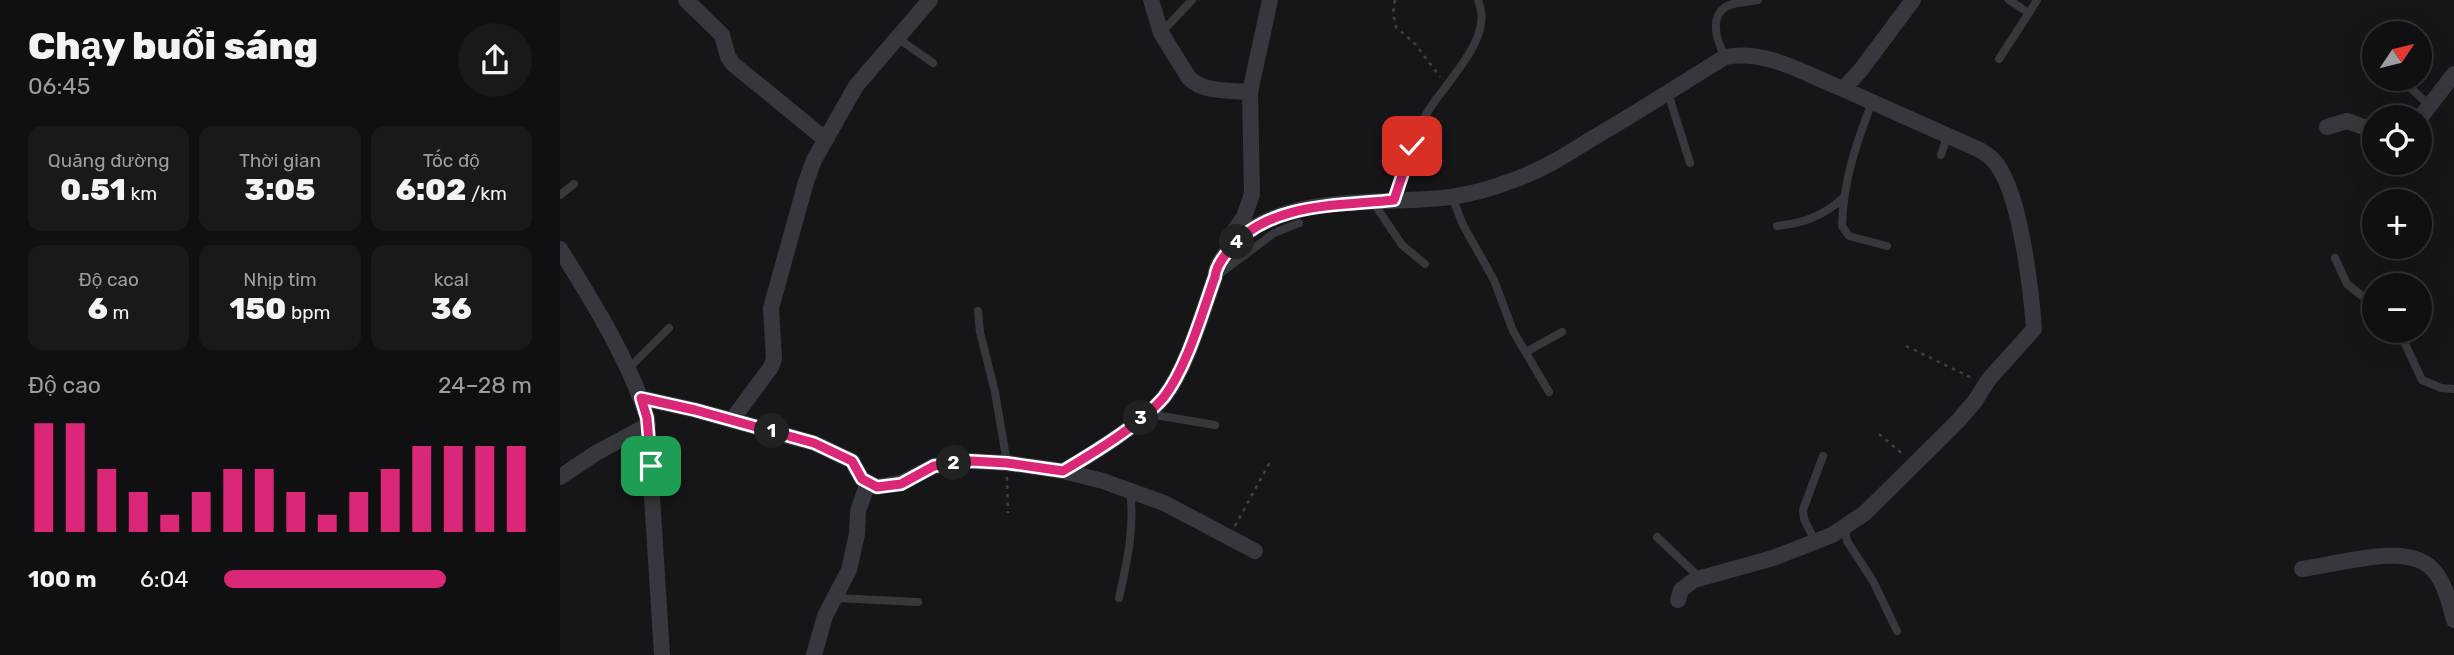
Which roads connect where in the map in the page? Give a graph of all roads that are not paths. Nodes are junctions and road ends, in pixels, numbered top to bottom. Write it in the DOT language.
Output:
graph roads {
  1 [pos="686,0"];
  2 [pos="930,0"];
  3 [pos="1151,0"];
  4 [pos="1192,0"];
  5 [pos="1270,0"];
  6 [pos="1478,0"];
  7 [pos="1758,0"];
  8 [pos="1913,0"];
  9 [pos="2009,0"];
  10 [pos="2037,0"];
  11 [pos="2029,13"];
  12 [pos="1161,33"];
  13 [pos="896,37"];
  14 [pos="1725,57"];
  15 [pos="1999,59"];
  16 [pos="933,63"];
  17 [pos="2454,75"];
  18 [pos="1843,89"];
  19 [pos="1250,92"];
  20 [pos="1668,93"];
  21 [pos="1872,102"];
  22 [pos="2429,105"];
  23 [pos="2362,126"];
  24 [pos="2328,127"];
  25 [pos="1947,137"];
  26 [pos="824,139"];
  27 [pos="1941,155"];
  28 [pos="1690,163"];
  29 [pos="574,184"];
  30 [pos="560,195"];
  31 [pos="1452,197"];
  32 [pos="1843,198"];
  33 [pos="1394,200"];
  34 [pos="1373,202"];
  35 [pos="1299,223"];
  36 [pos="1777,226"];
  37 [pos="1887,246"];
  38 [pos="560,249"];
  39 [pos="2335,258"];
  40 [pos="1425,264"];
  41 [pos="1216,273"];
  42 [pos="2362,296"];
  43 [pos="978,311"];
  44 [pos="668,328"];
  45 [pos="1562,332"];
  46 [pos="2405,343"];
  47 [pos="1526,352"];
  48 [pos="628,369"];
  49 [pos="2454,389"];
  50 [pos="1549,392"];
  51 [pos="641,398"];
  52 [pos="1146,414"];
  53 [pos="732,420"];
  54 [pos="648,425"];
  55 [pos="1215,425"];
  56 [pos="1823,456"];
  57 [pos="1007,463"];
  58 [pos="1063,471"];
  59 [pos="560,477"];
  60 [pos="862,479"];
  61 [pos="1130,490"];
  62 [pos="1845,528"];
  63 [pos="1657,537"];
  64 [pos="1815,541"];
  65 [pos="1255,551"];
  66 [pos="2302,569"];
  67 [pos="1700,578"];
  68 [pos="836,598"];
  69 [pos="1119,598"];
  70 [pos="1678,600"];
  71 [pos="918,603"];
  72 [pos="2454,620"];
  73 [pos="1897,631"];
  74 [pos="662,655"];
  75 [pos="814,655"];
  1 -- 26 [label="street"];
  2 -- 13 [label="street"];
  3 -- 12 [label="street"];
  4 -- 12 [label="lane"];
  5 -- 19 [label="street"];
  6 -- 33 [label="lane"];
  7 -- 14 [label="lane"];
  8 -- 18 [label="street"];
  9 -- 11 [label="lane"];
  10 -- 11 [label="lane"];
  11 -- 15 [label="lane"];
  12 -- 19 [label="street"];
  13 -- 16 [label="lane"];
  13 -- 26 [label="street"];
  14 -- 18 [label="street"];
  14 -- 20 [label="street"];
  17 -- 22 [label="street"];
  18 -- 21 [label="street"];
  19 -- 41 [label="street"];
  20 -- 28 [label="lane"];
  20 -- 31 [label="street"];
  21 -- 25 [label="street"];
  21 -- 32 [label="lane"];
  23 -- 24 [label="street"];
  25 -- 27 [label="lane"];
  25 -- 62 [label="street"];
  26 -- 53 [label="street"];
  29 -- 30 [label="lane"];
  31 -- 33 [label="street"];
  31 -- 47 [label="lane"];
  32 -- 36 [label="lane"];
  32 -- 37 [label="lane"];
  33 -- 34 [label="street"];
  34 -- 40 [label="lane"];
  34 -- 41 [label="street"];
  35 -- 41 [label="lane"];
  38 -- 48 [label="street"];
  39 -- 42 [label="lane"];
  41 -- 52 [label="street"];
  43 -- 57 [label="lane"];
  44 -- 48 [label="lane"];
  45 -- 47 [label="lane"];
  46 -- 49 [label="lane"];
  47 -- 50 [label="lane"];
  48 -- 51 [label="street"];
  51 -- 53 [label="street"];
  51 -- 54 [label="street"];
  52 -- 55 [label="lane"];
  52 -- 58 [label="street"];
  53 -- 60 [label="street"];
  54 -- 59 [label="street"];
  54 -- 74 [label="street"];
  56 -- 64 [label="lane"];
  57 -- 58 [label="street"];
  57 -- 60 [label="street"];
  58 -- 61 [label="street"];
  60 -- 68 [label="street"];
  61 -- 65 [label="street"];
  61 -- 69 [label="lane"];
  62 -- 64 [label="street"];
  62 -- 73 [label="lane"];
  63 -- 67 [label="lane"];
  64 -- 67 [label="street"];
  66 -- 72 [label="street"];
  67 -- 70 [label="street"];
  68 -- 71 [label="lane"];
  68 -- 75 [label="street"];
}
